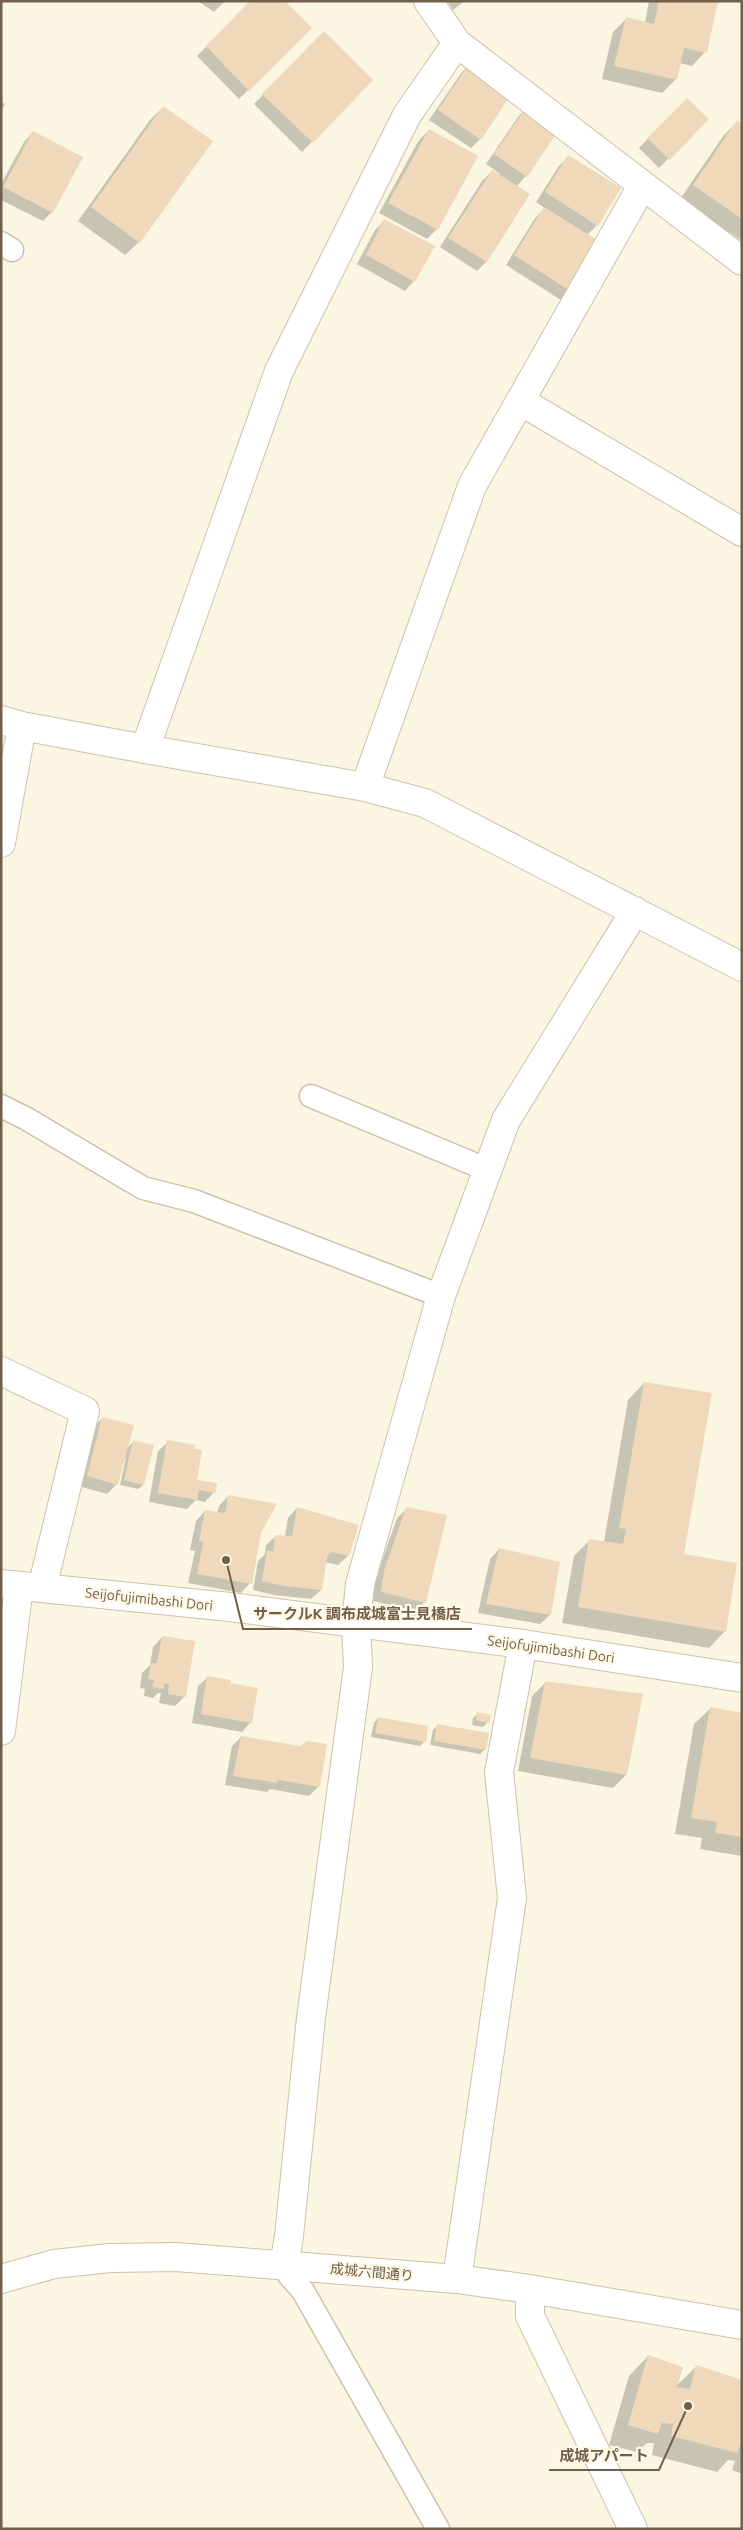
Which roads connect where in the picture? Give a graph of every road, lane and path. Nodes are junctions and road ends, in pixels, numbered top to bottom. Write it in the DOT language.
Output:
graph roads {
  1 [pos="428,1"];
  2 [pos="458,43"];
  3 [pos="642,186"];
  4 [pos="742,261"];
  5 [pos="522,402"];
  6 [pos="742,532"];
  7 [pos="12,724"];
  8 [pos="145,749"];
  9 [pos="365,787"];
  10 [pos="1,843"];
  11 [pos="635,911"];
  12 [pos="742,968"];
  13 [pos="311,1096"];
  14 [pos="1,1106"];
  15 [pos="488,1170"];
  16 [pos="441,1296"];
  17 [pos="1,1371"];
  18 [pos="21,1586"];
  19 [pos="356,1624"];
  20 [pos="523,1644"];
  21 [pos="742,1678"];
  22 [pos="1,1731"];
  23 [pos="284,2265"];
  24 [pos="1,2278"];
  25 [pos="457,2279"];
  26 [pos="530,2289"];
  27 [pos="742,2325"];
  28 [pos="438,2529"];
  29 [pos="633,2529"];
  1 -- 2 [label="street"];
  2 -- 3 [label="street"];
  2 -- 8 [label="street"];
  3 -- 4 [label="street"];
  3 -- 5 [label="street"];
  5 -- 6 [label="street"];
  5 -- 9 [label="street"];
  7 -- 8 [label="street"];
  7 -- 10 [label="street"];
  8 -- 9 [label="street"];
  9 -- 11 [label="street"];
  11 -- 12 [label="street"];
  11 -- 15 [label="street"];
  13 -- 15 [label="lane"];
  14 -- 16 [label="lane"];
  15 -- 16 [label="street"];
  16 -- 19 [label="street"];
  17 -- 18 [label="street"];
  18 -- 19 [label="street, Seijofujimibashi Dori"];
  18 -- 22 [label="street"];
  19 -- 20 [label="street, Seijofujimibashi Dori"];
  19 -- 23 [label="street"];
  20 -- 21 [label="street, Seijofujimibashi Dori"];
  20 -- 25 [label="street"];
  23 -- 24 [label="street, 成城六間通り"];
  23 -- 25 [label="street, 成城六間通り"];
  23 -- 28 [label="lane"];
  25 -- 26 [label="street, 成城六間通り"];
  26 -- 27 [label="street, 成城六間通り"];
  26 -- 29 [label="street"];
}
